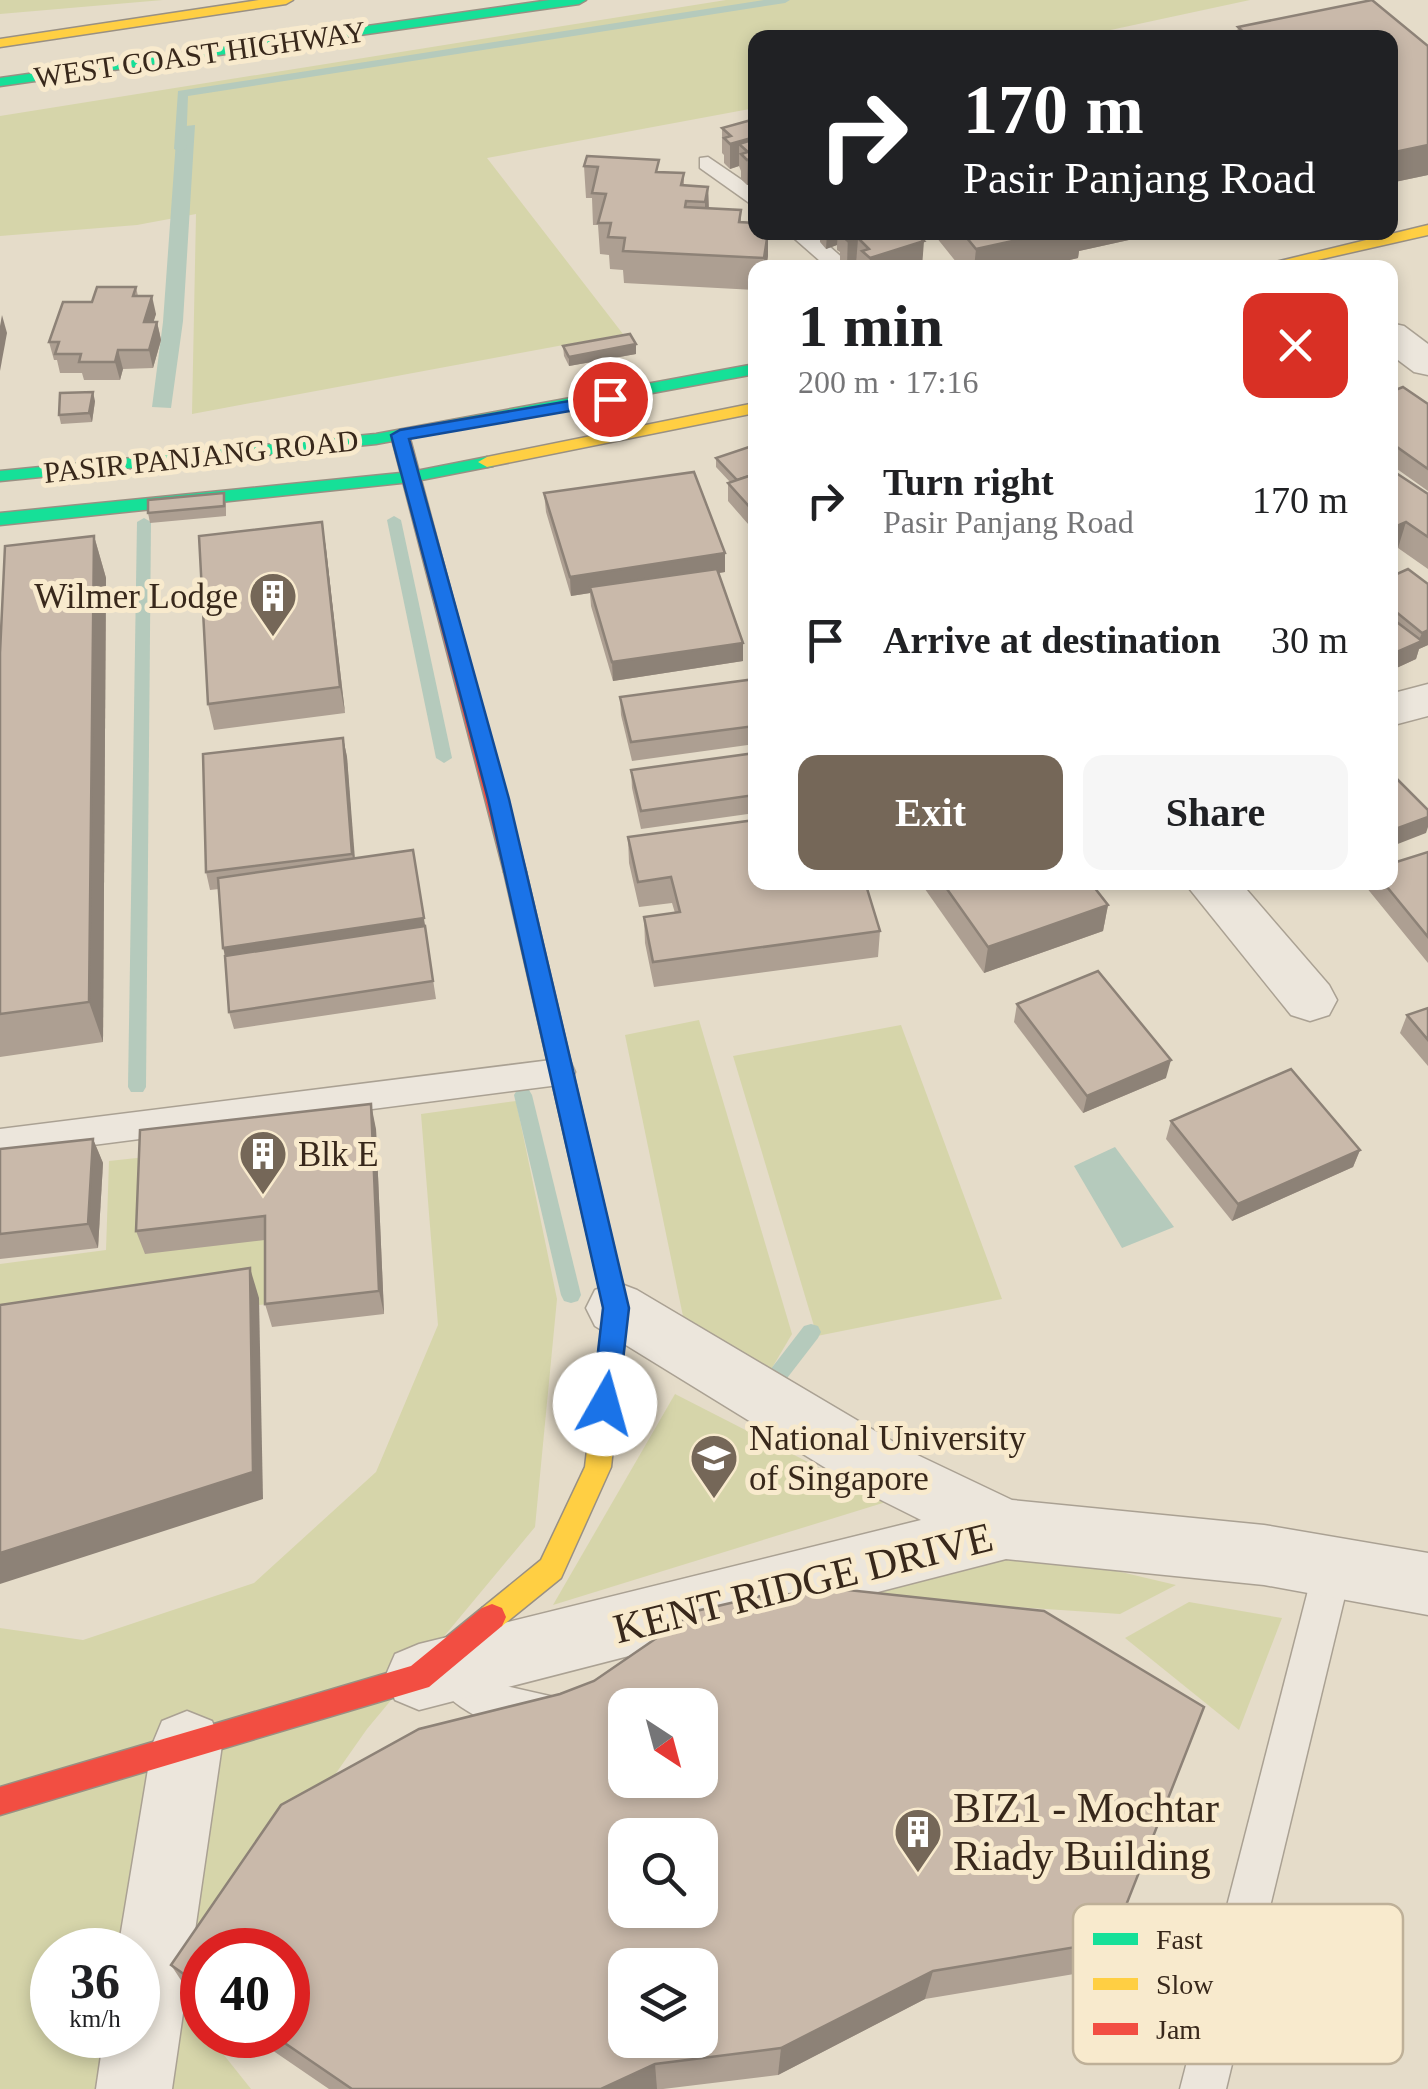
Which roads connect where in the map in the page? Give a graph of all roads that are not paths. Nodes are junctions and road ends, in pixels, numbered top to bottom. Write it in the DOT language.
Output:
graph roads {
  1 [pos="286,0"];
  2 [pos="578,0"];
  3 [pos="0,43"];
  4 [pos="0,82"];
  5 [pos="708,163"];
  6 [pos="748,194"];
  7 [pos="1428,230"];
  8 [pos="1398,237"];
  9 [pos="808,240"];
  10 [pos="1387,240"];
  11 [pos="833,260"];
  12 [pos="1305,260"];
  13 [pos="1428,325"];
  14 [pos="1398,332"];
  15 [pos="1398,340"];
  16 [pos="1428,363"];
  17 [pos="748,381"];
  18 [pos="748,382"];
  19 [pos="400,435"];
  20 [pos="0,476"];
  21 [pos="411,476"];
  22 [pos="0,518"];
  23 [pos="1428,700"];
  24 [pos="1398,708"];
  25 [pos="1217,890"];
  26 [pos="1310,1000"];
  27 [pos="558,1072"];
  28 [pos="0,1143"];
  29 [pos="616,1308"];
  30 [pos="1006,1529"];
  31 [pos="1333,1567"];
  32 [pos="1428,1584"];
  33 [pos="435,1674"];
  34 [pos="583,1706"];
  35 [pos="187,1746"];
  36 [pos="0,1801"];
  37 [pos="1249,1904"];
  38 [pos="1209,2064"];
  39 [pos="134,2089"];
  40 [pos="1203,2089"];
  1 -- 3 [label="main road, WEST COAST HIGHWAY"];
  2 -- 4 [label="main road, WEST COAST HIGHWAY"];
  5 -- 6 [label="lane"];
  7 -- 8 [label="main road"];
  9 -- 11 [label="lane"];
  10 -- 12 [label="main road"];
  13 -- 14 [label="street"];
  15 -- 16 [label="street"];
  17 -- 19 [label="main road, PASIR PANJANG ROAD"];
  18 -- 21 [label="main road, PASIR PANJANG ROAD"];
  19 -- 20 [label="main road, PASIR PANJANG ROAD"];
  19 -- 21 [label="main road"];
  21 -- 22 [label="main road, PASIR PANJANG ROAD"];
  21 -- 27 [label="main road"];
  23 -- 24 [label="street"];
  25 -- 26 [label="street"];
  27 -- 28 [label="lane"];
  27 -- 29 [label="main road"];
  29 -- 30 [label="street"];
  29 -- 33 [label="main road"];
  30 -- 31 [label="street, KENT RIDGE DRIVE"];
  30 -- 33 [label="street, KENT RIDGE DRIVE"];
  31 -- 32 [label="street, KENT RIDGE DRIVE"];
  31 -- 37 [label="lane"];
  33 -- 34 [label="lane"];
  33 -- 35 [label="main road"];
  35 -- 36 [label="main road"];
  35 -- 39 [label="street"];
  38 -- 40 [label="lane"];
}
